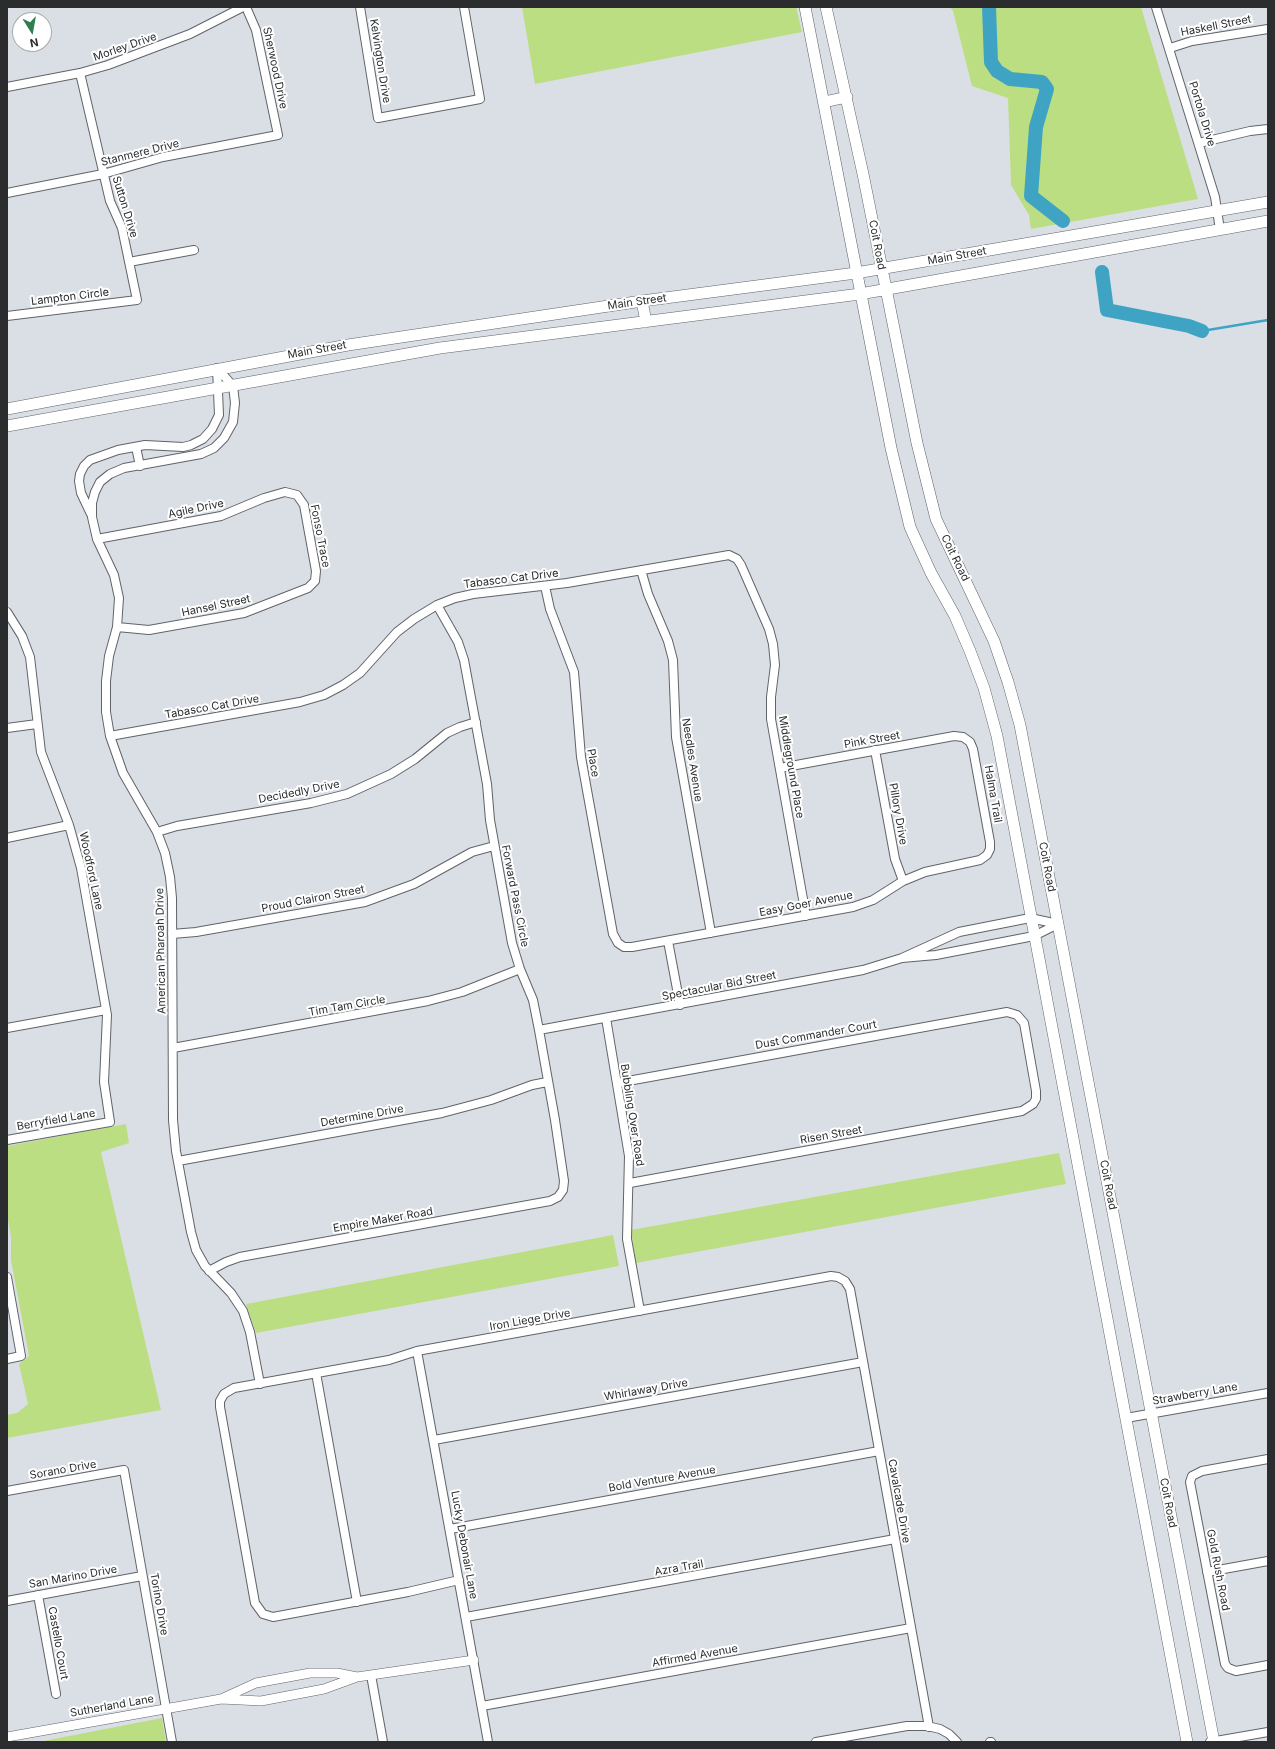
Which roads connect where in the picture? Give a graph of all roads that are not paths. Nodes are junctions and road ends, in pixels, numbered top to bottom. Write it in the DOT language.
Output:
graph roads {
  1 [pos="244,7"];
  2 [pos="360,7"];
  3 [pos="464,7"];
  4 [pos="805,7"];
  5 [pos="826,7"];
  6 [pos="1156,7"];
  7 [pos="1268,29"];
  8 [pos="1170,48"];
  9 [pos="80,73"];
  10 [pos="7,87"];
  11 [pos="847,97"];
  12 [pos="824,102"];
  13 [pos="1268,130"];
  14 [pos="278,135"];
  15 [pos="1199,143"];
  16 [pos="103,174"];
  17 [pos="7,193"];
  18 [pos="1268,202"];
  19 [pos="1217,211"];
  20 [pos="1268,221"];
  21 [pos="1220,230"];
  22 [pos="194,250"];
  23 [pos="129,262"];
  24 [pos="882,269"];
  25 [pos="856,273"];
  26 [pos="885,289"];
  27 [pos="860,294"];
  28 [pos="137,300"];
  29 [pos="642,301"];
  30 [pos="7,316"];
  31 [pos="646,322"];
  32 [pos="437,331"];
  33 [pos="440,348"];
  34 [pos="217,368"];
  35 [pos="233,386"];
  36 [pos="217,389"];
  37 [pos="7,409"];
  38 [pos="7,426"];
  39 [pos="136,447"];
  40 [pos="140,466"];
  41 [pos="297,495"];
  42 [pos="92,517"];
  43 [pos="97,539"];
  44 [pos="734,557"];
  45 [pos="642,570"];
  46 [pos="314,583"];
  47 [pos="545,586"];
  48 [pos="437,605"];
  49 [pos="7,612"];
  50 [pos="117,627"];
  51 [pos="476,722"];
  52 [pos="36,724"];
  53 [pos="7,728"];
  54 [pos="110,736"];
  55 [pos="967,739"];
  56 [pos="875,750"];
  57 [pos="780,768"];
  58 [pos="69,825"];
  59 [pos="157,832"];
  60 [pos="7,838"];
  61 [pos="494,846"];
  62 [pos="987,854"];
  63 [pos="904,881"];
  64 [pos="806,916"];
  65 [pos="1030,918"];
  66 [pos="1058,924"];
  67 [pos="711,933"];
  68 [pos="172,934"];
  69 [pos="1034,936"];
  70 [pos="668,941"];
  71 [pos="620,944"];
  72 [pos="902,958"];
  73 [pos="520,969"];
  74 [pos="680,1005"];
  75 [pos="106,1010"];
  76 [pos="606,1018"];
  77 [pos="7,1028"];
  78 [pos="539,1030"];
  79 [pos="173,1048"];
  80 [pos="547,1082"];
  81 [pos="617,1083"];
  82 [pos="1033,1104"];
  83 [pos="110,1122"];
  84 [pos="7,1140"];
  85 [pos="178,1161"];
  86 [pos="630,1183"];
  87 [pos="561,1193"];
  88 [pos="209,1271"];
  89 [pos="7,1277"];
  90 [pos="844,1280"];
  91 [pos="640,1311"];
  92 [pos="417,1351"];
  93 [pos="7,1359"];
  94 [pos="863,1362"];
  95 [pos="316,1373"];
  96 [pos="260,1384"];
  97 [pos="1268,1393"];
  98 [pos="1151,1413"];
  99 [pos="1126,1418"];
  100 [pos="434,1440"];
  101 [pos="879,1451"];
  102 [pos="1268,1459"];
  103 [pos="124,1470"];
  104 [pos="7,1492"];
  105 [pos="450,1529"];
  106 [pos="895,1539"];
  107 [pos="1268,1561"];
  108 [pos="1207,1572"];
  109 [pos="142,1576"];
  110 [pos="459,1580"];
  111 [pos="38,1595"];
  112 [pos="7,1601"];
  113 [pos="357,1602"];
  114 [pos="466,1617"];
  115 [pos="911,1628"];
  116 [pos="474,1660"];
  117 [pos="1268,1665"];
  118 [pos="299,1675"];
  119 [pos="371,1675"];
  120 [pos="357,1677"];
  121 [pos="303,1693"];
  122 [pos="56,1694"];
  123 [pos="220,1699"];
  124 [pos="482,1706"];
  125 [pos="166,1709"];
  126 [pos="929,1727"];
  127 [pos="1268,1732"];
  128 [pos="7,1737"];
  129 [pos="172,1742"];
  130 [pos="383,1742"];
  131 [pos="488,1742"];
  132 [pos="816,1742"];
  133 [pos="957,1742"];
  134 [pos="1187,1742"];
  135 [pos="1213,1742"];
  1 -- 9 [label="street, Morley Drive"];
  1 -- 14 [label="street, Sherwood Drive"];
  2 -- 3 [label="street, Kelvington Drive"];
  4 -- 12 [label="main road"];
  5 -- 11 [label="main road, Coit Road"];
  6 -- 8 [label="street, Portola Drive"];
  7 -- 8 [label="street, Haskell Street"];
  8 -- 15 [label="street, Portola Drive"];
  9 -- 10 [label="street, Morley Drive"];
  9 -- 16 [label="street, Sutton Drive"];
  11 -- 12 [label="main road"];
  11 -- 24 [label="main road, Coit Road"];
  12 -- 25 [label="main road"];
  13 -- 15 [label="street"];
  14 -- 16 [label="street, Stanmere Drive"];
  15 -- 19 [label="street, Portola Drive"];
  16 -- 17 [label="street, Stanmere Drive"];
  16 -- 23 [label="street, Sutton Drive"];
  18 -- 19 [label="main road, Main Street"];
  19 -- 21 [label="street, Portola Drive"];
  19 -- 24 [label="main road, Main Street"];
  20 -- 21 [label="main road, Main Street"];
  21 -- 26 [label="main road, Main Street"];
  22 -- 23 [label="street"];
  23 -- 28 [label="street, Sutton Drive"];
  24 -- 25 [label="main road, Main Street"];
  24 -- 26 [label="main road, Coit Road"];
  25 -- 27 [label="main road"];
  25 -- 29 [label="main road, Main Street"];
  26 -- 27 [label="main road, Main Street"];
  26 -- 66 [label="main road, Coit Road"];
  27 -- 31 [label="main road, Main Street"];
  27 -- 65 [label="main road"];
  28 -- 30 [label="street, Lampton Circle"];
  29 -- 31 [label="main road"];
  29 -- 32 [label="main road, Main Street"];
  31 -- 33 [label="main road, Main Street"];
  32 -- 33 [label="main road"];
  32 -- 34 [label="main road, Main Street"];
  33 -- 35 [label="main road, Main Street"];
  34 -- 35 [label="street"];
  34 -- 36 [label="street, American Pharoah Drive"];
  34 -- 37 [label="main road, Main Street"];
  35 -- 36 [label="main road, Main Street"];
  35 -- 40 [label="street, American Pharoah Drive"];
  36 -- 38 [label="main road, Main Street"];
  36 -- 39 [label="street, American Pharoah Drive"];
  39 -- 40 [label="street"];
  39 -- 42 [label="street, American Pharoah Drive"];
  40 -- 42 [label="street, American Pharoah Drive"];
  41 -- 43 [label="street, Agile Drive"];
  41 -- 46 [label="street, Fonso Trace"];
  42 -- 43 [label="street, American Pharoah Drive"];
  43 -- 50 [label="street, American Pharoah Drive"];
  44 -- 45 [label="street, Tabasco Cat Drive"];
  44 -- 57 [label="street, Middleground Place"];
  45 -- 47 [label="street, Tabasco Cat Drive"];
  45 -- 67 [label="street, Needles Avenue"];
  46 -- 50 [label="street, Hansel Street"];
  47 -- 48 [label="street, Tabasco Cat Drive"];
  47 -- 71 [label="street, Place"];
  48 -- 51 [label="street, Forward Pass Circle"];
  48 -- 54 [label="street, Tabasco Cat Drive"];
  49 -- 52 [label="street, Woodford Lane"];
  50 -- 54 [label="street, American Pharoah Drive"];
  51 -- 59 [label="street, Decidedly Drive"];
  51 -- 61 [label="street, Forward Pass Circle"];
  52 -- 53 [label="street"];
  52 -- 58 [label="street, Woodford Lane"];
  54 -- 59 [label="street, American Pharoah Drive"];
  55 -- 56 [label="street, Pink Street"];
  55 -- 62 [label="street, Halma Trail"];
  56 -- 57 [label="street, Pink Street"];
  56 -- 63 [label="street, Pillory Drive"];
  57 -- 64 [label="street, Middleground Place"];
  58 -- 60 [label="street"];
  58 -- 75 [label="street, Woodford Lane"];
  59 -- 68 [label="street, American Pharoah Drive"];
  61 -- 68 [label="street, Proud Clairon Street"];
  61 -- 73 [label="street, Forward Pass Circle"];
  62 -- 63 [label="street, Easy Goer Avenue"];
  63 -- 64 [label="street, Easy Goer Avenue"];
  64 -- 67 [label="street, Easy Goer Avenue"];
  65 -- 66 [label="street, Spectacular Bid Street"];
  65 -- 69 [label="main road"];
  65 -- 72 [label="street, Spectacular Bid Street"];
  66 -- 69 [label="street, Spectacular Bid Street"];
  66 -- 98 [label="main road, Coit Road"];
  67 -- 70 [label="street, Easy Goer Avenue"];
  68 -- 79 [label="street, American Pharoah Drive"];
  69 -- 72 [label="street, Spectacular Bid Street"];
  69 -- 99 [label="main road"];
  70 -- 71 [label="street, Easy Goer Avenue"];
  70 -- 74 [label="street"];
  72 -- 74 [label="street, Spectacular Bid Street"];
  73 -- 78 [label="street, Forward Pass Circle"];
  73 -- 79 [label="street, Tim Tam Circle"];
  74 -- 76 [label="street, Spectacular Bid Street"];
  75 -- 77 [label="street"];
  75 -- 83 [label="street, Woodford Lane"];
  76 -- 78 [label="street, Spectacular Bid Street"];
  76 -- 81 [label="street, Bubbling Over Road"];
  78 -- 80 [label="street, Forward Pass Circle"];
  79 -- 85 [label="street, American Pharoah Drive"];
  80 -- 85 [label="street, Determine Drive"];
  80 -- 87 [label="street, Forward Pass Circle"];
  81 -- 82 [label="street, Dust Commander Court"];
  81 -- 86 [label="street, Bubbling Over Road"];
  82 -- 86 [label="street, Risen Street"];
  83 -- 84 [label="street, Berryfield Lane"];
  85 -- 88 [label="street, American Pharoah Drive"];
  86 -- 91 [label="street, Bubbling Over Road"];
  87 -- 88 [label="street, Empire Maker Road"];
  88 -- 96 [label="street, American Pharoah Drive"];
  89 -- 93 [label="street"];
  90 -- 91 [label="street, Iron Liege Drive"];
  90 -- 94 [label="street, Cavalcade Drive"];
  91 -- 92 [label="street, Iron Liege Drive"];
  92 -- 95 [label="street, Iron Liege Drive"];
  92 -- 100 [label="street, Lucky Debonair Lane"];
  94 -- 100 [label="street, Whirlaway Drive"];
  94 -- 101 [label="street, Cavalcade Drive"];
  95 -- 96 [label="street, Iron Liege Drive"];
  95 -- 113 [label="street"];
  96 -- 113 [label="street, Iron Liege Drive"];
  97 -- 98 [label="street, Strawberry Lane"];
  98 -- 99 [label="street, Strawberry Lane"];
  98 -- 135 [label="main road, Coit Road"];
  99 -- 134 [label="main road"];
  100 -- 105 [label="street, Lucky Debonair Lane"];
  101 -- 105 [label="street, Bold Venture Avenue"];
  101 -- 106 [label="street, Cavalcade Drive"];
  102 -- 108 [label="street, Gold Rush Road"];
  103 -- 104 [label="street, Sorano Drive"];
  103 -- 109 [label="street, Torino Drive"];
  105 -- 110 [label="street, Lucky Debonair Lane"];
  106 -- 114 [label="street, Azra Trail"];
  106 -- 115 [label="street, Cavalcade Drive"];
  107 -- 108 [label="street"];
  108 -- 117 [label="street, Gold Rush Road"];
  109 -- 111 [label="street, San Marino Drive"];
  109 -- 125 [label="street, Torino Drive"];
  110 -- 113 [label="street"];
  110 -- 114 [label="street, Lucky Debonair Lane"];
  111 -- 112 [label="street, San Marino Drive"];
  111 -- 122 [label="street, Castello Court"];
  114 -- 116 [label="street, Lucky Debonair Lane"];
  115 -- 124 [label="street, Affirmed Avenue"];
  115 -- 126 [label="street, Cavalcade Drive"];
  116 -- 119 [label="street, Sutherland Lane"];
  116 -- 124 [label="street, Lucky Debonair Lane"];
  118 -- 120 [label="street, Sutherland Lane"];
  118 -- 121 [label="street"];
  118 -- 123 [label="street, Sutherland Lane"];
  119 -- 120 [label="street, Sutherland Lane"];
  119 -- 130 [label="street"];
  120 -- 121 [label="street, Sutherland Lane"];
  121 -- 123 [label="street, Sutherland Lane"];
  123 -- 125 [label="street, Sutherland Lane"];
  124 -- 131 [label="street, Lucky Debonair Lane"];
  125 -- 128 [label="street, Sutherland Lane"];
  125 -- 129 [label="street, Torino Drive"];
  126 -- 132 [label="street"];
  126 -- 133 [label="street"];
  127 -- 135 [label="street"];
}
